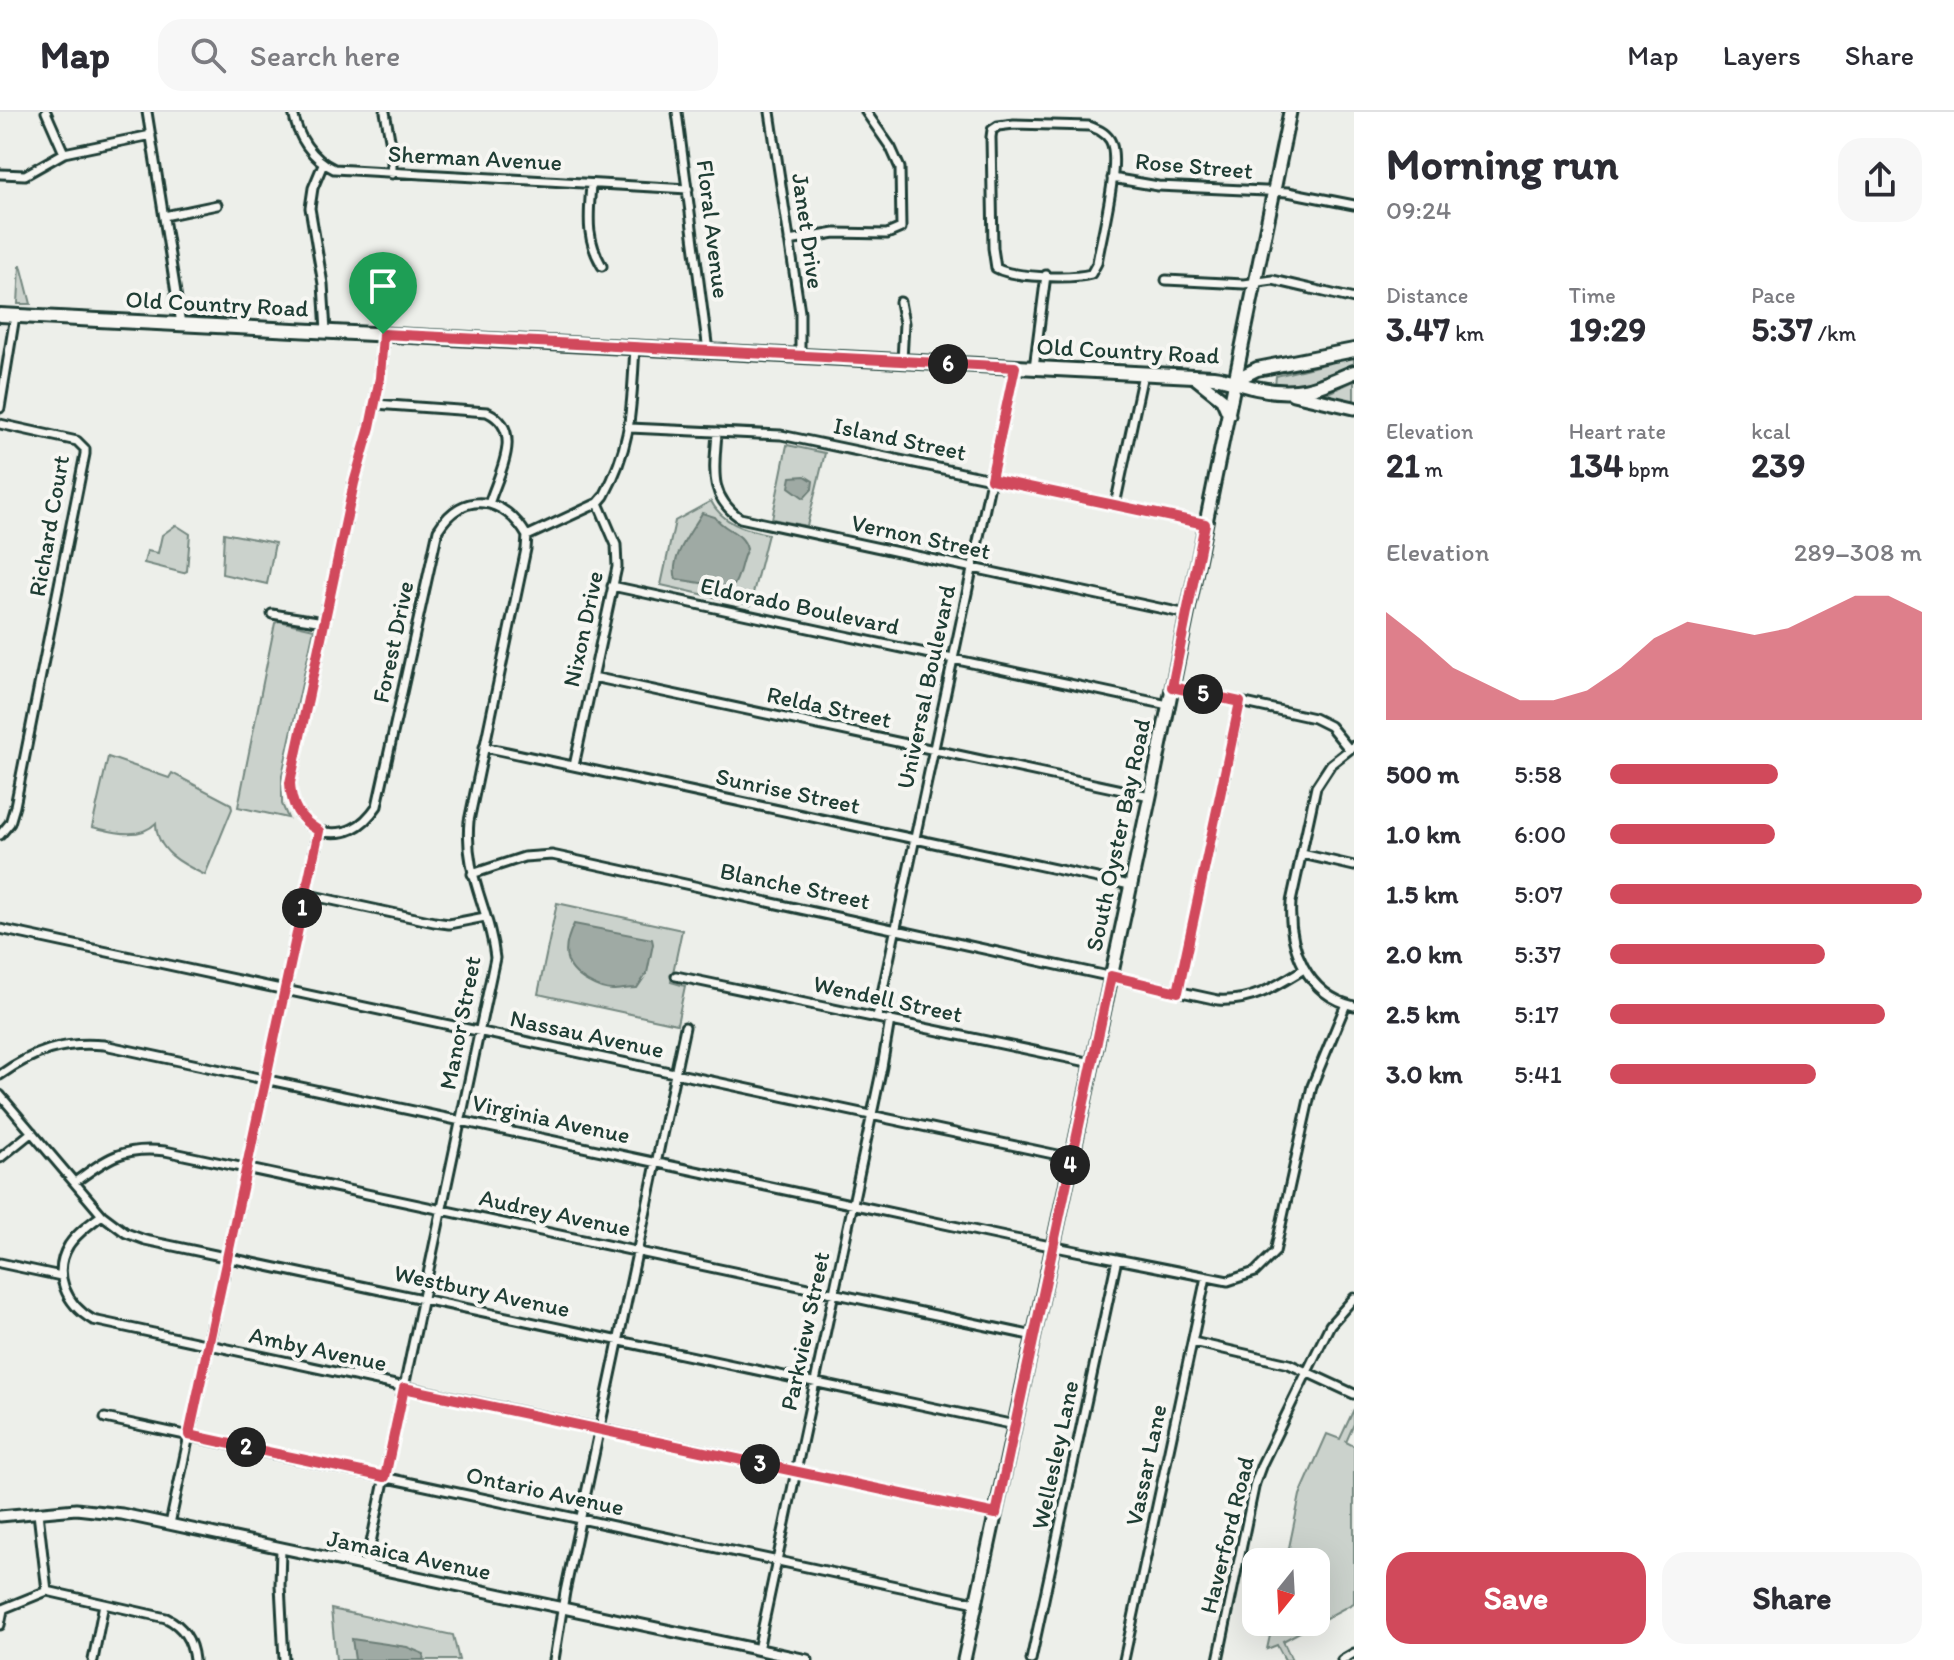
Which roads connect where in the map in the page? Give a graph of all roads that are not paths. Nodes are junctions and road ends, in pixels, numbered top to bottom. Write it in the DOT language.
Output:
graph roads {
  1 [pos="46,112"];
  2 [pos="147,112"];
  3 [pos="293,112"];
  4 [pos="385,112"];
  5 [pos="677,112"];
  6 [pos="770,112"];
  7 [pos="866,112"];
  8 [pos="1290,112"];
  9 [pos="151,135"];
  10 [pos="64,153"];
  11 [pos="323,164"];
  12 [pos="0,174"];
  13 [pos="392,174"];
  14 [pos="1112,178"];
  15 [pos="591,184"];
  16 [pos="688,189"];
  17 [pos="1274,192"];
  18 [pos="217,205"];
  19 [pos="1354,205"];
  20 [pos="164,216"];
  21 [pos="789,241"];
  22 [pos="602,266"];
  23 [pos="1046,275"];
  24 [pos="1166,280"];
  25 [pos="1255,282"];
  26 [pos="1354,299"];
  27 [pos="900,302"];
  28 [pos="0,315"];
  29 [pos="15,316"];
  30 [pos="181,324"];
  31 [pos="326,331"];
  32 [pos="383,334"];
  33 [pos="635,348"];
  34 [pos="1354,350"];
  35 [pos="708,351"];
  36 [pos="800,356"];
  37 [pos="902,361"];
  38 [pos="1015,367"];
  39 [pos="1034,368"];
  40 [pos="1354,372"];
  41 [pos="1143,374"];
  42 [pos="1193,376"];
  43 [pos="1235,380"];
  44 [pos="1293,394"];
  45 [pos="375,404"];
  46 [pos="0,408"];
  47 [pos="1354,408"];
  48 [pos="1229,415"];
  49 [pos="0,424"];
  50 [pos="630,428"];
  51 [pos="717,432"];
  52 [pos="991,479"];
  53 [pos="598,503"];
  54 [pos="489,504"];
  55 [pos="1115,505"];
  56 [pos="1205,524"];
  57 [pos="527,536"];
  58 [pos="972,568"];
  59 [pos="612,586"];
  60 [pos="272,614"];
  61 [pos="1187,614"];
  62 [pos="324,622"];
  63 [pos="953,659"];
  64 [pos="593,677"];
  65 [pos="1172,687"];
  66 [pos="1240,702"];
  67 [pos="1168,705"];
  68 [pos="484,747"];
  69 [pos="1352,747"];
  70 [pos="933,750"];
  71 [pos="574,766"];
  72 [pos="1150,796"];
  73 [pos="319,831"];
  74 [pos="0,835"];
  75 [pos="914,839"];
  76 [pos="1302,854"];
  77 [pos="1354,866"];
  78 [pos="472,874"];
  79 [pos="1130,885"];
  80 [pos="304,894"];
  81 [pos="485,917"];
  82 [pos="895,928"];
  83 [pos="0,929"];
  84 [pos="1304,969"];
  85 [pos="676,976"];
  86 [pos="1111,976"];
  87 [pos="284,990"];
  88 [pos="1178,992"];
  89 [pos="1350,1005"];
  90 [pos="877,1017"];
  91 [pos="890,1020"];
  92 [pos="685,1027"];
  93 [pos="480,1032"];
  94 [pos="1092,1063"];
  95 [pos="676,1073"];
  96 [pos="0,1075"];
  97 [pos="265,1079"];
  98 [pos="0,1095"];
  99 [pos="872,1115"];
  100 [pos="461,1121"];
  101 [pos="32,1132"];
  102 [pos="0,1158"];
  103 [pos="1072,1158"];
  104 [pos="657,1162"];
  105 [pos="246,1168"];
  106 [pos="75,1182"];
  107 [pos="853,1204"];
  108 [pos="442,1210"];
  109 [pos="102,1215"];
  110 [pos="1053,1246"];
  111 [pos="638,1251"];
  112 [pos="227,1257"];
  113 [pos="1117,1259"];
  114 [pos="0,1263"];
  115 [pos="61,1276"];
  116 [pos="1206,1277"];
  117 [pos="834,1293"];
  118 [pos="1354,1298"];
  119 [pos="423,1299"];
  120 [pos="1034,1336"];
  121 [pos="619,1341"];
  122 [pos="1193,1342"];
  123 [pos="208,1346"];
  124 [pos="1306,1372"];
  125 [pos="814,1382"];
  126 [pos="404,1388"];
  127 [pos="1354,1394"];
  128 [pos="105,1418"];
  129 [pos="1015,1425"];
  130 [pos="600,1430"];
  131 [pos="189,1435"];
  132 [pos="795,1471"];
  133 [pos="385,1477"];
  134 [pos="38,1513"];
  135 [pos="996,1514"];
  136 [pos="0,1516"];
  137 [pos="581,1519"];
  138 [pos="170,1524"];
  139 [pos="281,1548"];
  140 [pos="777,1560"];
  141 [pos="366,1566"];
  142 [pos="47,1591"];
  143 [pos="976,1603"];
  144 [pos="104,1604"];
  145 [pos="563,1608"];
  146 [pos="2,1610"];
  147 [pos="0,1625"];
  148 [pos="758,1650"];
  149 [pos="1354,1653"];
  150 [pos="93,1660"];
  151 [pos="194,1660"];
  152 [pos="284,1660"];
  153 [pos="554,1660"];
  154 [pos="807,1660"];
  155 [pos="964,1660"];
  156 [pos="1031,1660"];
  157 [pos="1124,1660"];
  158 [pos="1218,1660"];
  159 [pos="1342,1660"];
  1 -- 10 [label="street"];
  2 -- 9 [label="street"];
  3 -- 11 [label="street"];
  4 -- 13 [label="street"];
  5 -- 16 [label="street, Floral Avenue"];
  6 -- 21 [label="street, Janet Drive"];
  7 -- 21 [label="street"];
  8 -- 17 [label="main road, South Oyster Bay Road"];
  9 -- 10 [label="street"];
  9 -- 20 [label="street"];
  10 -- 12 [label="street"];
  11 -- 13 [label="street, Sherman Avenue"];
  11 -- 31 [label="street"];
  13 -- 15 [label="street, Sherman Avenue"];
  14 -- 17 [label="street, Rose Street"];
  14 -- 23 [label="street"];
  14 -- 23 [label="street"];
  15 -- 16 [label="street, Sherman Avenue"];
  15 -- 22 [label="street"];
  16 -- 35 [label="street, Floral Avenue"];
  17 -- 19 [label="street, Rose Street"];
  17 -- 25 [label="main road, South Oyster Bay Road"];
  18 -- 20 [label="street"];
  20 -- 30 [label="street"];
  21 -- 36 [label="street, Janet Drive"];
  23 -- 39 [label="street"];
  24 -- 25 [label="street"];
  25 -- 26 [label="street"];
  25 -- 43 [label="main road, South Oyster Bay Road"];
  27 -- 37 [label="street"];
  28 -- 29 [label="main road, Old Country Road"];
  29 -- 30 [label="main road, Old Country Road"];
  29 -- 46 [label="street"];
  30 -- 31 [label="main road, Old Country Road"];
  31 -- 32 [label="main road, Old Country Road"];
  32 -- 33 [label="main road, Old Country Road"];
  32 -- 45 [label="street"];
  33 -- 35 [label="main road, Old Country Road"];
  33 -- 50 [label="street"];
  34 -- 43 [label="main road"];
  35 -- 36 [label="main road, Old Country Road"];
  36 -- 37 [label="main road, Old Country Road"];
  37 -- 38 [label="main road, Old Country Road"];
  38 -- 39 [label="main road, Old Country Road"];
  38 -- 52 [label="street, Universal Boulevard"];
  39 -- 41 [label="main road, Old Country Road"];
  40 -- 44 [label="main road"];
  41 -- 42 [label="main road, Old Country Road"];
  41 -- 55 [label="street"];
  42 -- 43 [label="main road, Old Country Road"];
  42 -- 48 [label="main road"];
  43 -- 44 [label="main road, Old Country Road"];
  43 -- 48 [label="main road, South Oyster Bay Road"];
  44 -- 47 [label="main road"];
  45 -- 54 [label="street"];
  45 -- 62 [label="street"];
  48 -- 56 [label="main road, South Oyster Bay Road"];
  49 -- 74 [label="street, Richard Court"];
  50 -- 51 [label="street, Island Street"];
  50 -- 53 [label="street"];
  51 -- 52 [label="street, Island Street"];
  51 -- 58 [label="street, Vernon Street"];
  52 -- 55 [label="street, Island Street"];
  52 -- 58 [label="street, Universal Boulevard"];
  53 -- 57 [label="street"];
  53 -- 59 [label="street, Nixon Drive"];
  54 -- 57 [label="street"];
  54 -- 73 [label="street, Forest Drive"];
  55 -- 56 [label="street, Island Street"];
  56 -- 61 [label="main road, South Oyster Bay Road"];
  57 -- 68 [label="street, Manor Street"];
  58 -- 61 [label="street, Vernon Street"];
  58 -- 63 [label="street, Universal Boulevard"];
  59 -- 63 [label="street, Eldorado Boulevard"];
  59 -- 64 [label="street, Nixon Drive"];
  60 -- 62 [label="street"];
  61 -- 65 [label="main road, South Oyster Bay Road"];
  62 -- 73 [label="street"];
  63 -- 67 [label="street, Eldorado Boulevard"];
  63 -- 70 [label="street, Universal Boulevard"];
  64 -- 70 [label="street, Relda Street"];
  64 -- 71 [label="street, Nixon Drive"];
  65 -- 66 [label="street"];
  65 -- 67 [label="main road, South Oyster Bay Road"];
  66 -- 69 [label="street"];
  66 -- 88 [label="street"];
  67 -- 72 [label="main road, South Oyster Bay Road"];
  68 -- 71 [label="street, Sunrise Street"];
  68 -- 78 [label="street, Manor Street"];
  69 -- 76 [label="street"];
  70 -- 72 [label="street, Relda Street"];
  70 -- 75 [label="street, Universal Boulevard"];
  71 -- 75 [label="street, Sunrise Street"];
  72 -- 79 [label="main road, South Oyster Bay Road"];
  73 -- 80 [label="street"];
  75 -- 79 [label="street, Sunrise Street"];
  75 -- 82 [label="street, Universal Boulevard"];
  76 -- 77 [label="street"];
  76 -- 84 [label="street"];
  78 -- 81 [label="street, Manor Street"];
  78 -- 82 [label="street, Blanche Street"];
  79 -- 86 [label="main road, South Oyster Bay Road"];
  80 -- 81 [label="street"];
  80 -- 87 [label="street"];
  81 -- 93 [label="street, Manor Street"];
  82 -- 86 [label="street, Blanche Street"];
  82 -- 90 [label="street, Universal Boulevard"];
  83 -- 87 [label="street, Nassau Avenue"];
  84 -- 88 [label="street, Blanche Street"];
  84 -- 89 [label="street"];
  85 -- 90 [label="street, Wendell Street"];
  86 -- 88 [label="street, Blanche Street"];
  86 -- 94 [label="main road, South Oyster Bay Road"];
  87 -- 93 [label="street, Nassau Avenue"];
  87 -- 97 [label="street"];
  89 -- 116 [label="street, Virginia Avenue"];
  90 -- 91 [label="street, Wendell Street"];
  91 -- 94 [label="street, Wendell Street"];
  91 -- 99 [label="street, Parkview Street"];
  92 -- 95 [label="street"];
  93 -- 95 [label="street, Nassau Avenue"];
  93 -- 100 [label="street, Manor Street"];
  94 -- 103 [label="main road, South Oyster Bay Road"];
  95 -- 99 [label="street, Nassau Avenue"];
  95 -- 104 [label="street"];
  96 -- 97 [label="street, Virginia Avenue"];
  97 -- 100 [label="street, Virginia Avenue"];
  97 -- 105 [label="street"];
  98 -- 101 [label="street, Westbury Avenue"];
  99 -- 103 [label="street, Nassau Avenue"];
  99 -- 107 [label="street, Parkview Street"];
  100 -- 104 [label="street, Virginia Avenue"];
  100 -- 108 [label="street, Manor Street"];
  101 -- 102 [label="street"];
  101 -- 106 [label="street, Westbury Avenue"];
  103 -- 110 [label="main road, South Oyster Bay Road"];
  104 -- 107 [label="street, Virginia Avenue"];
  104 -- 111 [label="street"];
  105 -- 106 [label="street, Audrey Avenue"];
  105 -- 108 [label="street, Audrey Avenue"];
  105 -- 112 [label="street"];
  106 -- 109 [label="street, Westbury Avenue"];
  107 -- 110 [label="street, Virginia Avenue"];
  107 -- 117 [label="street, Parkview Street"];
  108 -- 111 [label="street, Audrey Avenue"];
  108 -- 119 [label="street, Manor Street"];
  109 -- 112 [label="street, Westbury Avenue"];
  109 -- 115 [label="street"];
  110 -- 113 [label="street, Virginia Avenue"];
  110 -- 120 [label="main road, South Oyster Bay Road"];
  111 -- 117 [label="street, Audrey Avenue"];
  111 -- 121 [label="street"];
  112 -- 119 [label="street, Westbury Avenue"];
  112 -- 123 [label="street"];
  113 -- 116 [label="street, Virginia Avenue"];
  113 -- 156 [label="street, Wellesley Lane"];
  114 -- 115 [label="street"];
  115 -- 123 [label="street, Amby Avenue"];
  116 -- 122 [label="street, Vassar Lane"];
  117 -- 120 [label="street, Audrey Avenue"];
  117 -- 125 [label="street, Parkview Street"];
  118 -- 124 [label="street, Haverford Road"];
  119 -- 121 [label="street, Westbury Avenue"];
  119 -- 126 [label="street, Manor Street"];
  120 -- 129 [label="main road, South Oyster Bay Road"];
  121 -- 125 [label="street, Westbury Avenue"];
  121 -- 130 [label="street"];
  122 -- 124 [label="street"];
  122 -- 157 [label="street, Vassar Lane"];
  123 -- 126 [label="street, Amby Avenue"];
  123 -- 131 [label="street"];
  124 -- 127 [label="street"];
  124 -- 158 [label="street, Haverford Road"];
  125 -- 129 [label="street, Westbury Avenue"];
  125 -- 132 [label="street, Parkview Street"];
  126 -- 130 [label="street, Amby Avenue"];
  126 -- 133 [label="street, Manor Street"];
  128 -- 131 [label="street, Ontario Avenue"];
  129 -- 135 [label="main road, South Oyster Bay Road"];
  130 -- 132 [label="street, Amby Avenue"];
  130 -- 137 [label="street"];
  131 -- 133 [label="street, Ontario Avenue"];
  131 -- 138 [label="street"];
  132 -- 135 [label="street, Amby Avenue"];
  132 -- 140 [label="street, Parkview Street"];
  133 -- 137 [label="street, Ontario Avenue"];
  133 -- 141 [label="street, Manor Street"];
  134 -- 136 [label="street, Jamaica Avenue"];
  134 -- 138 [label="street, Jamaica Avenue"];
  134 -- 142 [label="street"];
  135 -- 143 [label="main road, South Oyster Bay Road"];
  137 -- 140 [label="street, Ontario Avenue"];
  137 -- 145 [label="street"];
  138 -- 139 [label="street, Jamaica Avenue"];
  139 -- 141 [label="street, Jamaica Avenue"];
  139 -- 152 [label="street"];
  140 -- 143 [label="street, Ontario Avenue"];
  140 -- 148 [label="street, Parkview Street"];
  141 -- 145 [label="street, Jamaica Avenue"];
  142 -- 144 [label="street"];
  142 -- 146 [label="street"];
  143 -- 155 [label="main road, South Oyster Bay Road"];
  144 -- 150 [label="street"];
  144 -- 151 [label="street"];
  145 -- 148 [label="street, Jamaica Avenue"];
  145 -- 153 [label="street"];
  146 -- 147 [label="street"];
  148 -- 154 [label="street, Jamaica Avenue"];
  149 -- 159 [label="street"];
}
